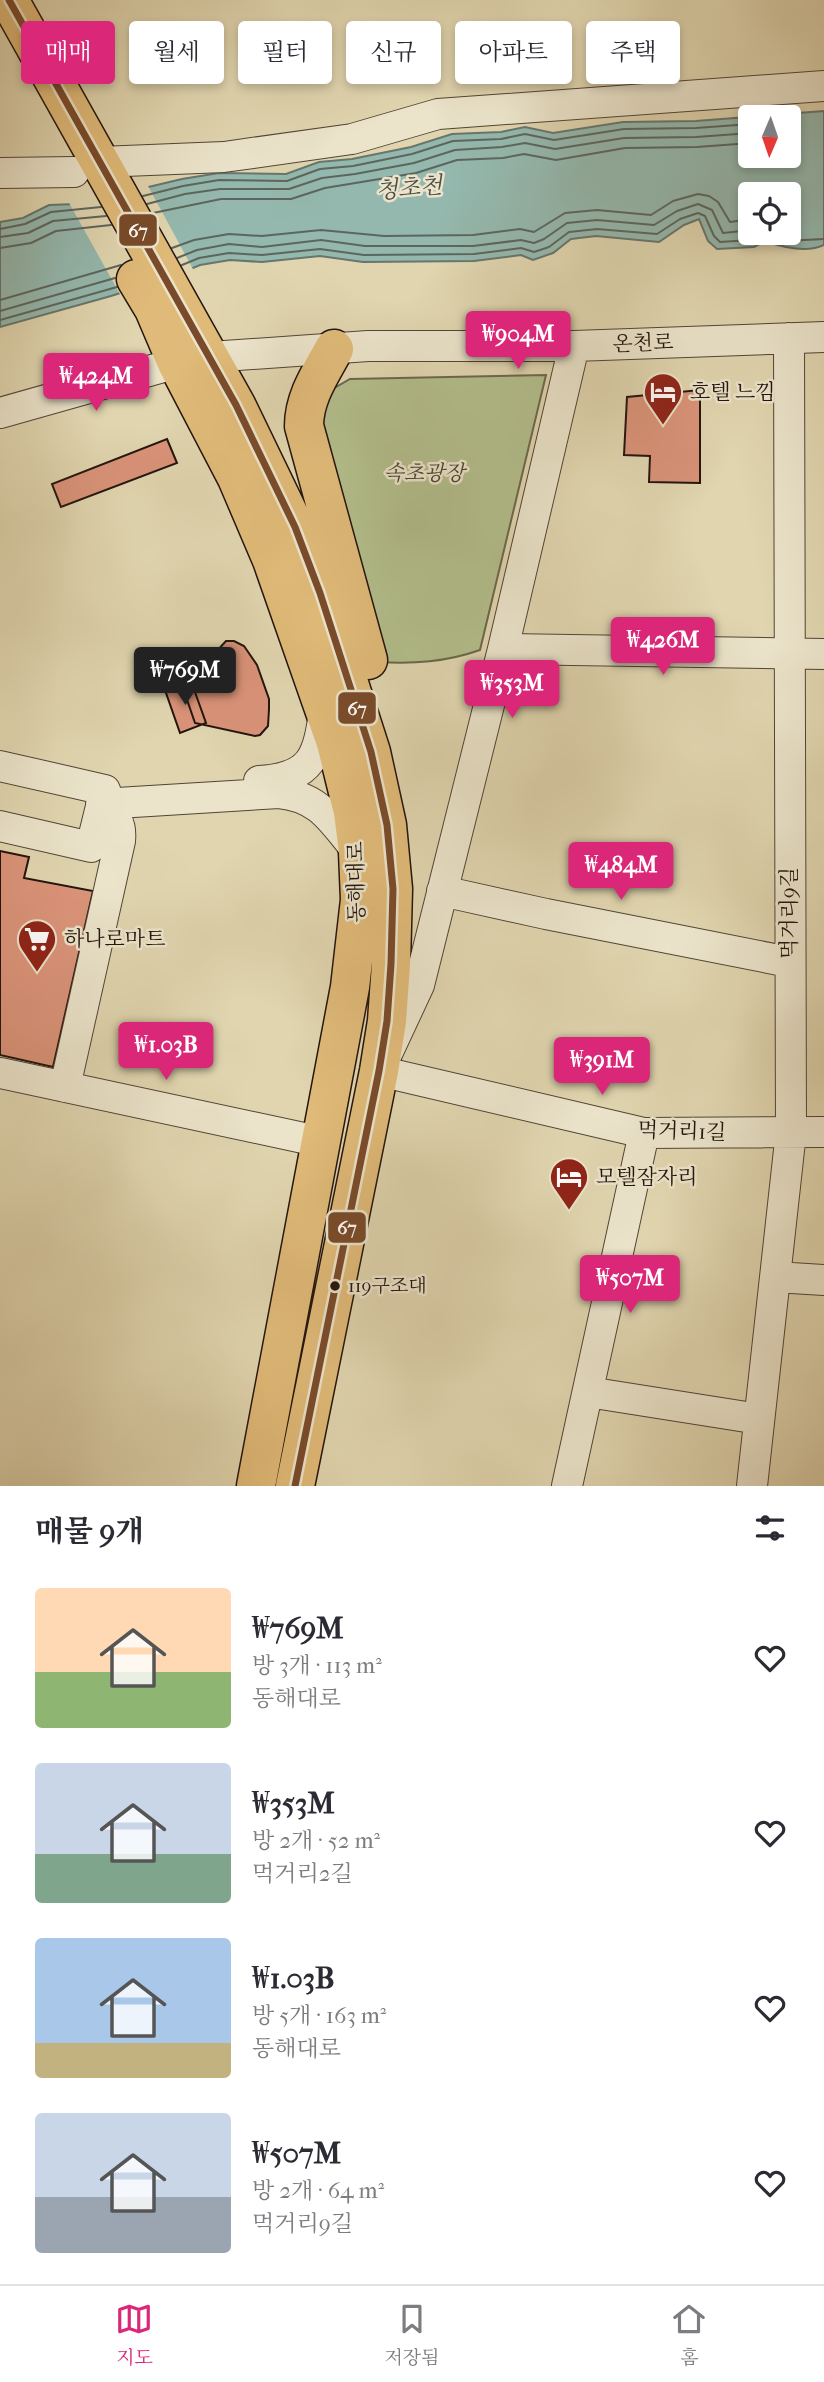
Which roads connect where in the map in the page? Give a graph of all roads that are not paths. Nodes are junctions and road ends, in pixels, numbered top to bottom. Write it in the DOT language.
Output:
graph roads {
  1 [pos="9,0"];
  2 [pos="0,39"];
  3 [pos="824,86"];
  4 [pos="90,172"];
  5 [pos="0,173"];
  6 [pos="824,337"];
  7 [pos="789,338"];
  8 [pos="574,346"];
  9 [pos="334,349"];
  10 [pos="193,360"];
  11 [pos="0,413"];
  12 [pos="503,649"];
  13 [pos="789,654"];
  14 [pos="824,654"];
  15 [pos="325,706"];
  16 [pos="0,766"];
  17 [pos="103,797"];
  18 [pos="387,825"];
  19 [pos="0,827"];
  20 [pos="358,852"];
  21 [pos="442,891"];
  22 [pos="789,962"];
  23 [pos="379,1071"];
  24 [pos="0,1073"];
  25 [pos="65,1087"];
  26 [pos="791,1132"];
  27 [pos="824,1132"];
  28 [pos="644,1133"];
  29 [pos="322,1142"];
  30 [pos="775,1277"];
  31 [pos="824,1280"];
  32 [pos="587,1392"];
  33 [pos="759,1419"];
  34 [pos="256,1486"];
  35 [pos="295,1486"];
  36 [pos="567,1486"];
  37 [pos="752,1486"];
  1 -- 4 [label="main road"];
  2 -- 4 [label="main road"];
  3 -- 4 [label="street"];
  4 -- 5 [label="street"];
  4 -- 10 [label="main road, 동해대로"];
  6 -- 7 [label="street, 온천로"];
  7 -- 8 [label="street, 온천로"];
  7 -- 13 [label="street, 먹거리9길"];
  8 -- 9 [label="street, 온천로"];
  8 -- 12 [label="street"];
  9 -- 10 [label="street, 온천로"];
  9 -- 18 [label="main road"];
  10 -- 11 [label="street, 온천로"];
  10 -- 15 [label="main road, 동해대로"];
  10 -- 18 [label="main road, 동해대로"];
  12 -- 13 [label="street"];
  12 -- 21 [label="street"];
  13 -- 14 [label="street"];
  13 -- 22 [label="street, 먹거리9길"];
  15 -- 17 [label="street"];
  15 -- 20 [label="main road, 동해대로"];
  16 -- 17 [label="street"];
  17 -- 19 [label="street"];
  17 -- 20 [label="street"];
  17 -- 25 [label="street"];
  18 -- 23 [label="main road, 동해대로"];
  20 -- 29 [label="main road, 동해대로"];
  21 -- 22 [label="street"];
  21 -- 23 [label="street"];
  22 -- 26 [label="street, 먹거리9길"];
  23 -- 28 [label="street, 먹거리1길"];
  23 -- 35 [label="main road, 동해대로"];
  24 -- 25 [label="street"];
  25 -- 29 [label="street"];
  26 -- 27 [label="street, 먹거리1길"];
  26 -- 28 [label="street, 먹거리1길"];
  26 -- 30 [label="street, 먹거리9길"];
  28 -- 32 [label="street"];
  29 -- 34 [label="main road, 동해대로"];
  30 -- 31 [label="street"];
  30 -- 33 [label="street, 먹거리9길"];
  32 -- 33 [label="street"];
  32 -- 36 [label="street"];
  33 -- 37 [label="street, 먹거리9길"];
}
